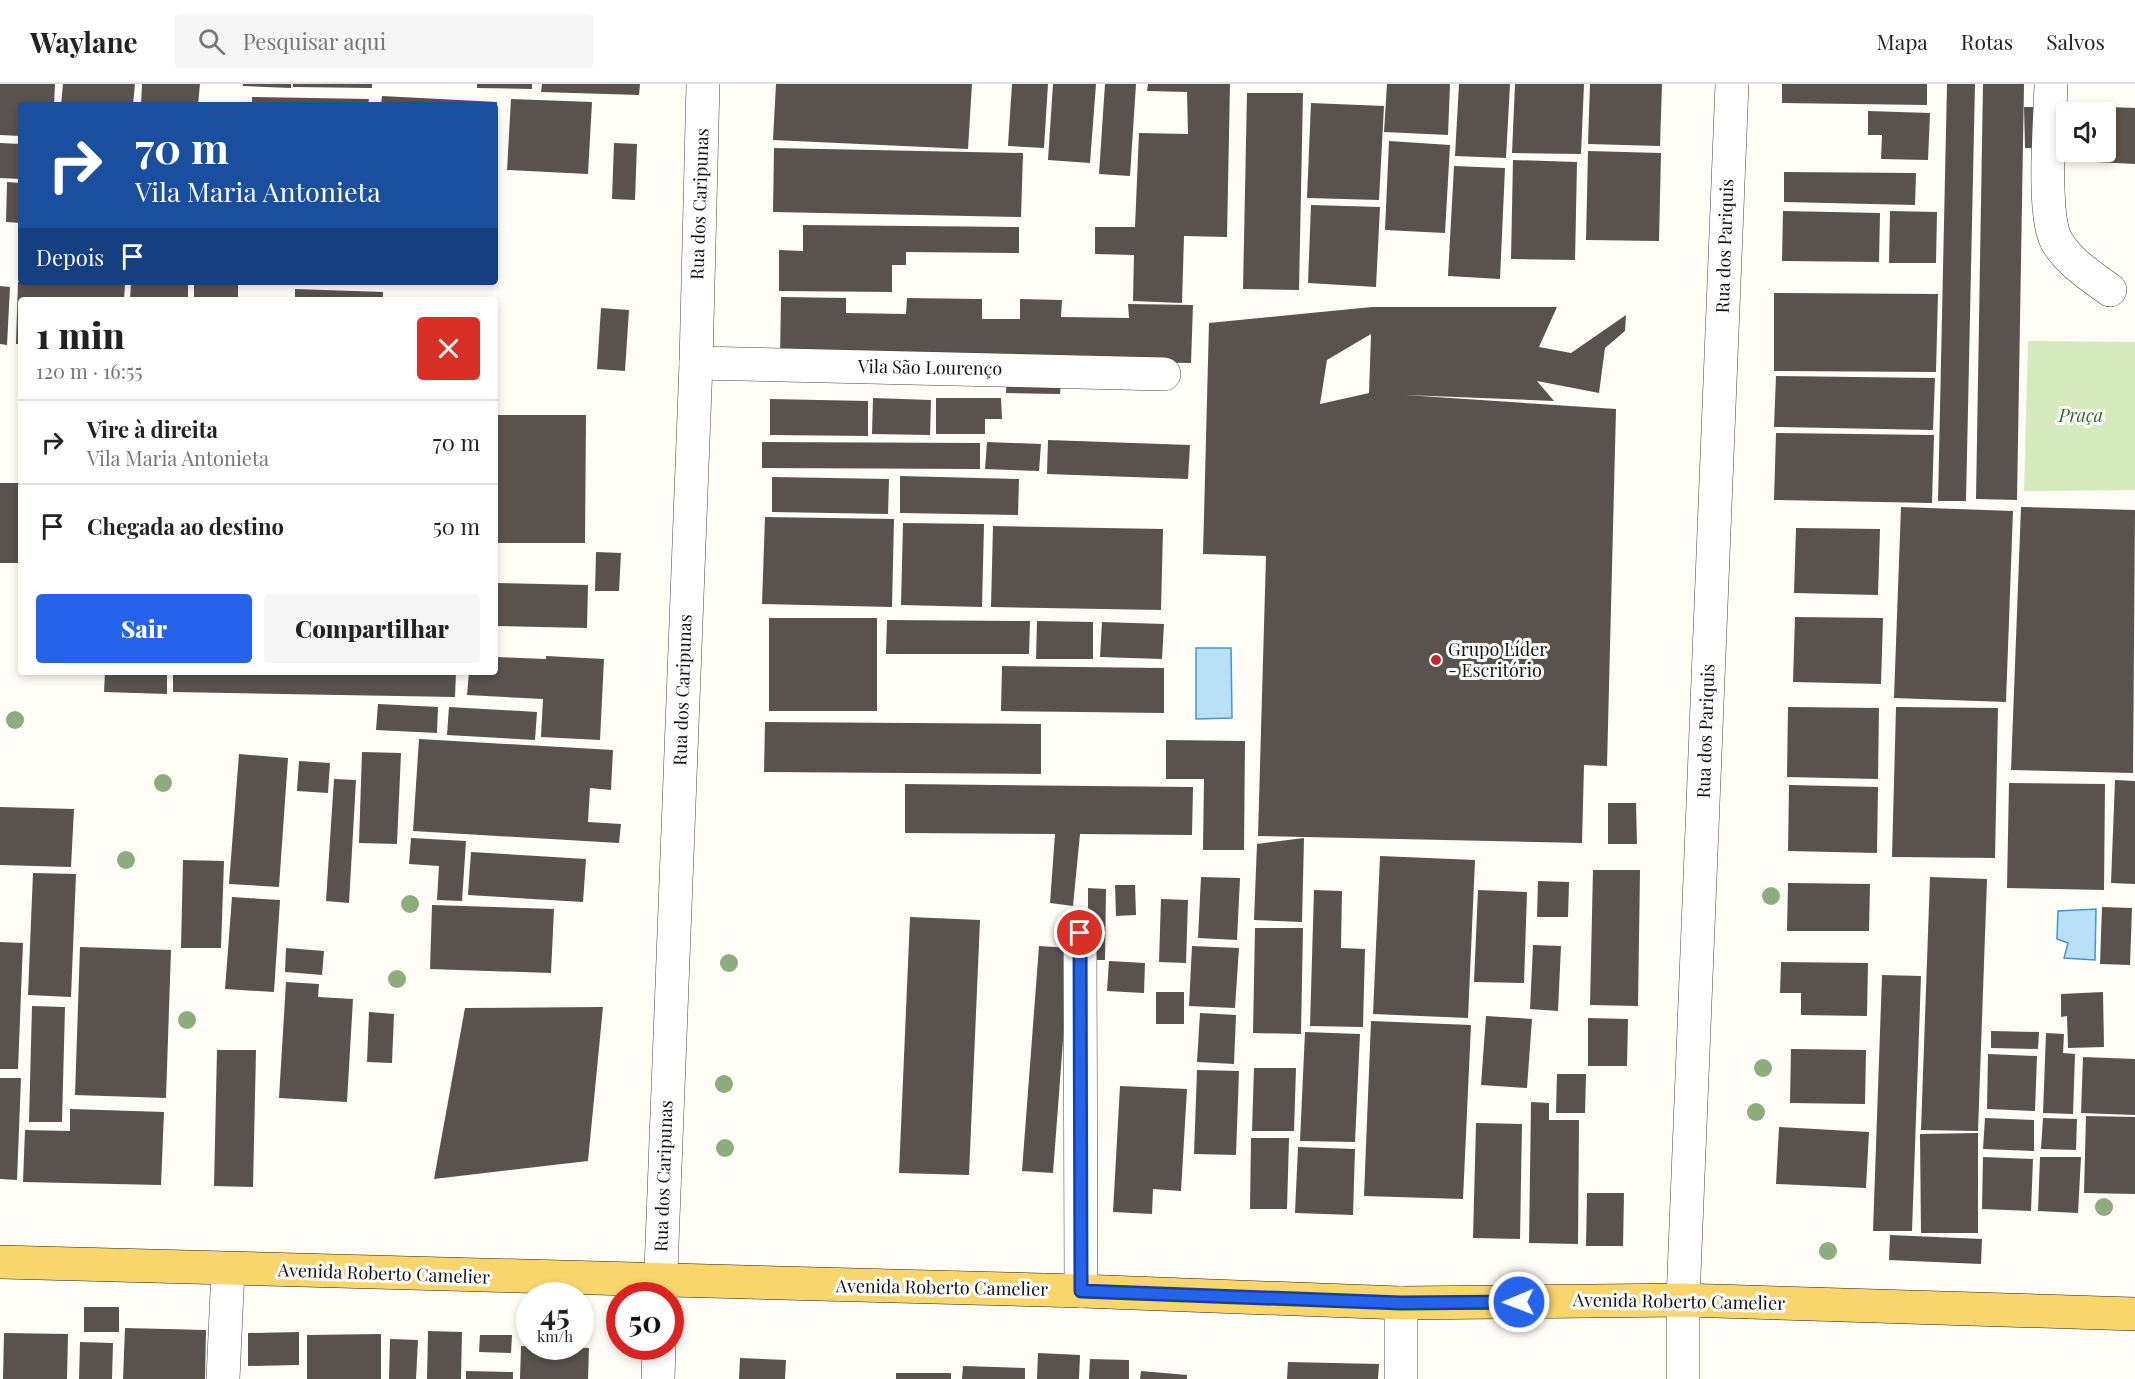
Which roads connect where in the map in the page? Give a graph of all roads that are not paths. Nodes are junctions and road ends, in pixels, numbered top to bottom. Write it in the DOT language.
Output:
graph roads {
  1 [pos="703,84"];
  2 [pos="1732,84"];
  3 [pos="2051,84"];
  4 [pos="2110,290"];
  5 [pos="696,363"];
  6 [pos="1164,374"];
  7 [pos="1080,933"];
  8 [pos="0,1262"];
  9 [pos="228,1269"];
  10 [pos="660,1282"];
  11 [pos="606,1286"];
  12 [pos="684,1289"];
  13 [pos="1081,1291"];
  14 [pos="1683,1300"];
  15 [pos="1401,1303"];
  16 [pos="2135,1314"];
  17 [pos="659,1360"];
  18 [pos="223,1379"];
  19 [pos="658,1379"];
  20 [pos="1401,1379"];
  21 [pos="1683,1379"];
  1 -- 5 [label="street, Rua dos Caripunas"];
  2 -- 14 [label="street, Rua dos Pariquis"];
  3 -- 4 [label="street"];
  5 -- 6 [label="street, Vila São Lourenço"];
  5 -- 10 [label="street, Rua dos Caripunas"];
  7 -- 13 [label="street"];
  8 -- 9 [label="main road, Avenida Roberto Camelier"];
  9 -- 11 [label="main road, Avenida Roberto Camelier"];
  9 -- 18 [label="street"];
  12 -- 13 [label="main road, Avenida Roberto Camelier"];
  13 -- 15 [label="main road, Avenida Roberto Camelier"];
  14 -- 15 [label="main road, Avenida Roberto Camelier"];
  14 -- 16 [label="main road, Avenida Roberto Camelier"];
  14 -- 21 [label="street, Rua dos Pariquis"];
  15 -- 20 [label="street"];
  17 -- 19 [label="street"];
}
